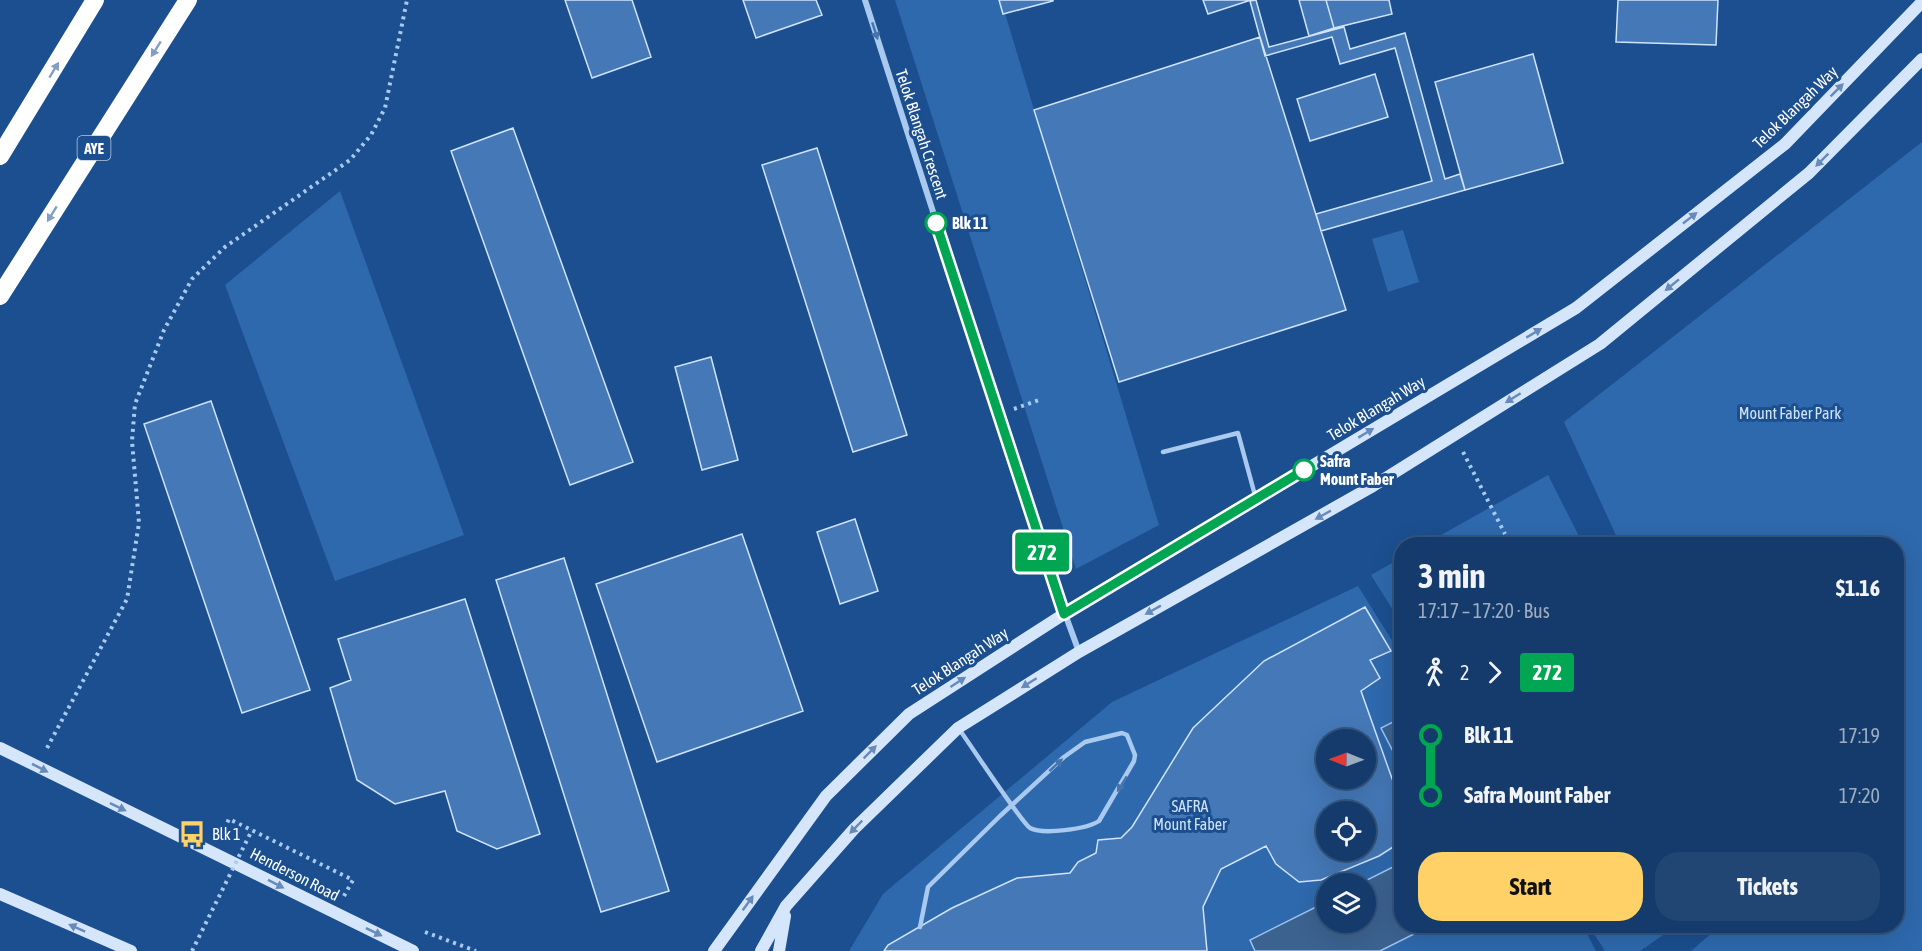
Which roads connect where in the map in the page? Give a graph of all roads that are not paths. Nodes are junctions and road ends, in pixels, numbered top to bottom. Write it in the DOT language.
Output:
graph roads {
  1 [pos="95,0"];
  2 [pos="188,0"];
  3 [pos="866,0"];
  4 [pos="1922,2"];
  5 [pos="1922,59"];
  6 [pos="0,156"];
  7 [pos="0,296"];
  8 [pos="1163,452"];
  9 [pos="1256,499"];
  10 [pos="1064,614"];
  11 [pos="1079,652"];
  12 [pos="958,728"];
  13 [pos="0,748"];
  14 [pos="1013,805"];
  15 [pos="0,894"];
  16 [pos="786,906"];
  17 [pos="920,927"];
  18 [pos="131,951"];
  19 [pos="413,951"];
  20 [pos="714,951"];
  21 [pos="761,951"];
  22 [pos="779,951"];
  6 -- 1 [label="highway, one-way"];
  2 -- 7 [label="highway, AYE, one-way"];
  3 -- 10 [label="street, Telok Blangah Crescent, one-way"];
  9 -- 4 [label="main road, Telok Blangah Way, one-way"];
  5 -- 11 [label="main road, one-way"];
  8 -- 9 [label="lane"];
  9 -- 10 [label="main road, Telok Blangah Way"];
  10 -- 11 [label="street, Telok Blangah Crescent"];
  20 -- 10 [label="main road, Telok Blangah Way, one-way"];
  11 -- 12 [label="main road, one-way"];
  12 -- 14 [label="lane"];
  12 -- 16 [label="main road, one-way"];
  13 -- 19 [label="main road, Henderson Road, one-way"];
  14 -- 14 [label="lane, one-way"];
  14 -- 17 [label="lane"];
  18 -- 15 [label="main road, one-way"];
  16 -- 21 [label="main road"];
  16 -- 22 [label="main road"];
}
